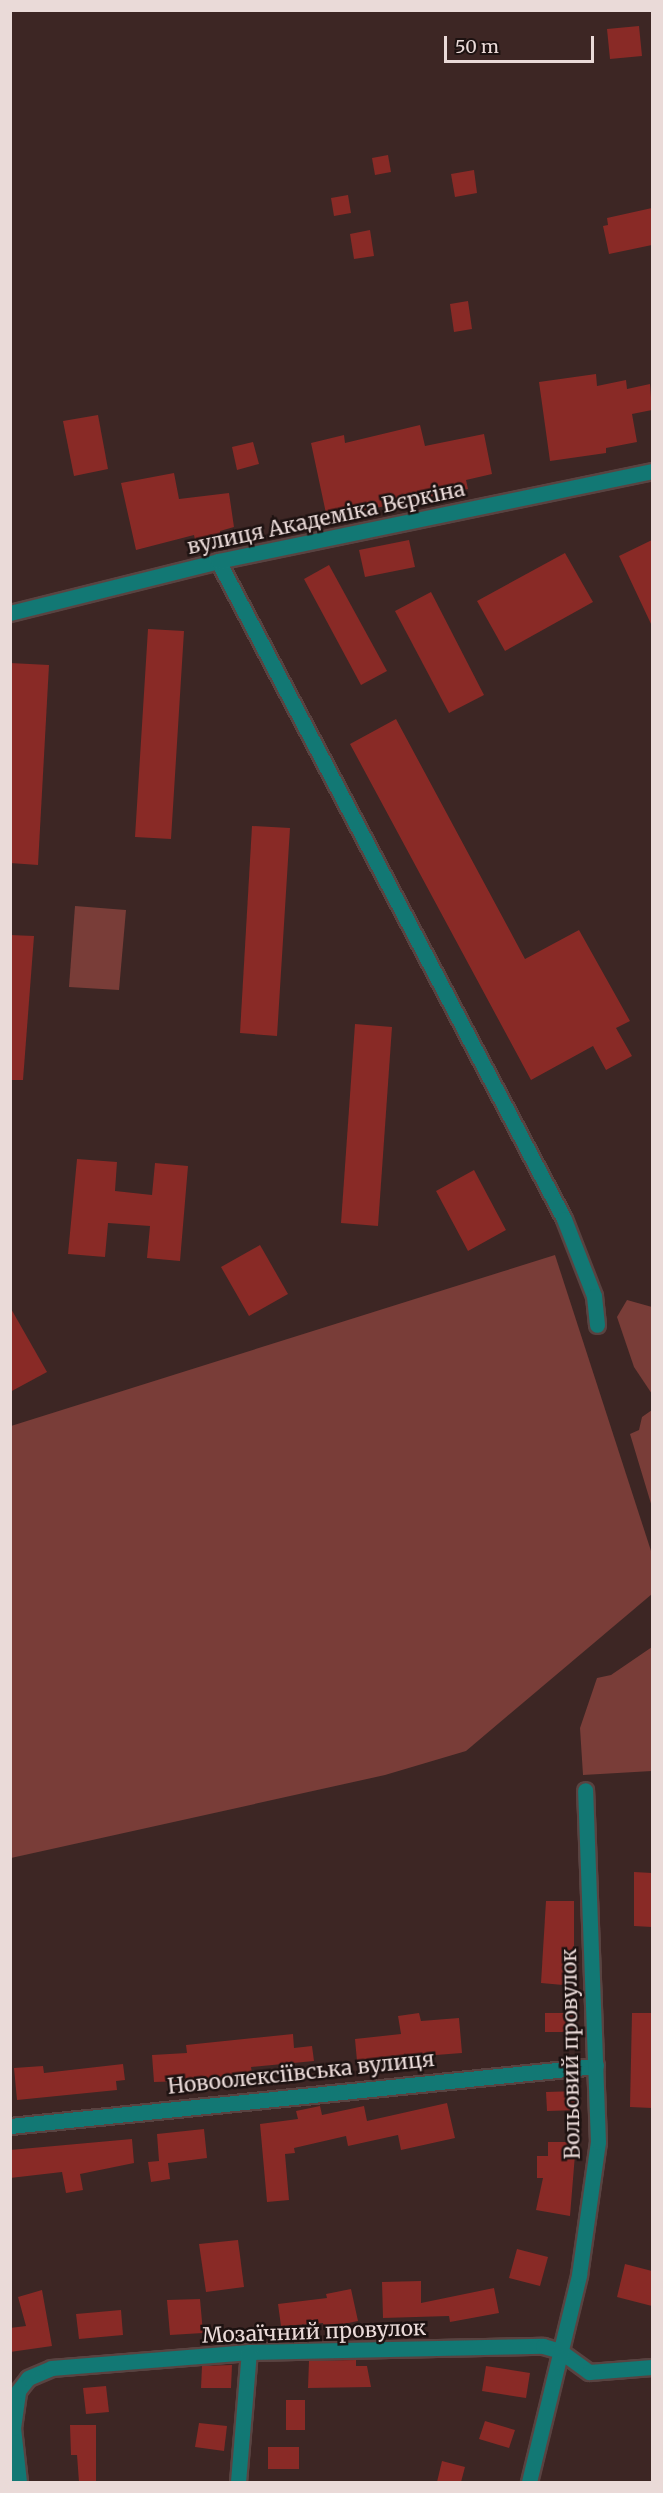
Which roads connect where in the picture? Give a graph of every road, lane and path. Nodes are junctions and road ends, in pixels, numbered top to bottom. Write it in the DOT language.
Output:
graph roads {
  1 [pos="652,471"];
  2 [pos="218,561"];
  3 [pos="10,613"];
  4 [pos="597,1325"];
  5 [pos="585,1790"];
  6 [pos="596,2066"];
  7 [pos="10,2126"];
  8 [pos="560,2351"];
  9 [pos="249,2352"];
  10 [pos="652,2367"];
  11 [pos="12,2428"];
  12 [pos="19,2482"];
  13 [pos="238,2482"];
  14 [pos="529,2482"];
  1 -- 2 [label="street, вулиця Академіка Вєркіна"];
  2 -- 3 [label="street, вулиця Академіка Вєркіна"];
  2 -- 4 [label="street"];
  5 -- 6 [label="street, Вольовий провулок"];
  6 -- 7 [label="street, Новоолексіївська вулиця"];
  6 -- 8 [label="street, Вольовий провулок"];
  8 -- 9 [label="street, Мозаїчний провулок"];
  8 -- 10 [label="street, Мозаїчний провулок"];
  8 -- 14 [label="street, Вольовий провулок"];
  9 -- 11 [label="street, Мозаїчний провулок"];
  9 -- 13 [label="street"];
  11 -- 12 [label="street, Мозаїчний провулок"];
}
